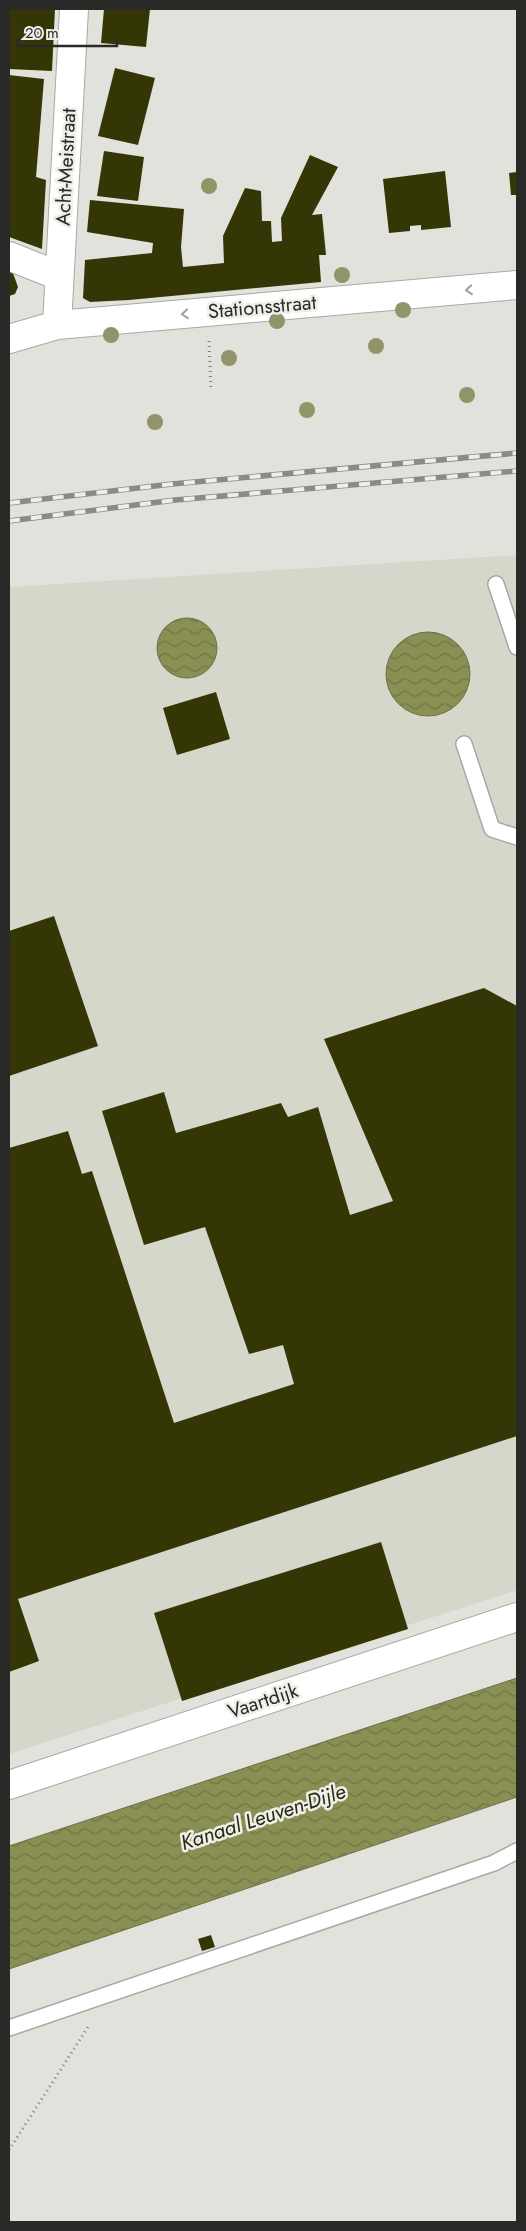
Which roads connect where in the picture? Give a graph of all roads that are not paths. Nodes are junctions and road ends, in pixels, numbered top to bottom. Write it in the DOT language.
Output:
graph roads {
  1 [pos="74,9"];
  2 [pos="9,256"];
  3 [pos="60,276"];
  4 [pos="517,286"];
  5 [pos="58,324"];
  6 [pos="9,338"];
  7 [pos="496,584"];
  8 [pos="517,647"];
  9 [pos="464,744"];
  10 [pos="517,837"];
  11 [pos="517,1617"];
  12 [pos="9,1786"];
  13 [pos="517,1851"];
  14 [pos="9,2028"];
  1 -- 3 [label="street, Acht-Meistraat"];
  2 -- 3 [label="street"];
  3 -- 5 [label="street, Acht-Meistraat"];
  4 -- 5 [label="street, Stationsstraat, one-way"];
  5 -- 6 [label="street, Stationsstraat"];
  7 -- 8 [label="lane"];
  9 -- 10 [label="lane"];
  11 -- 12 [label="street, Vaartdijk"];
  13 -- 14 [label="lane"];
}
